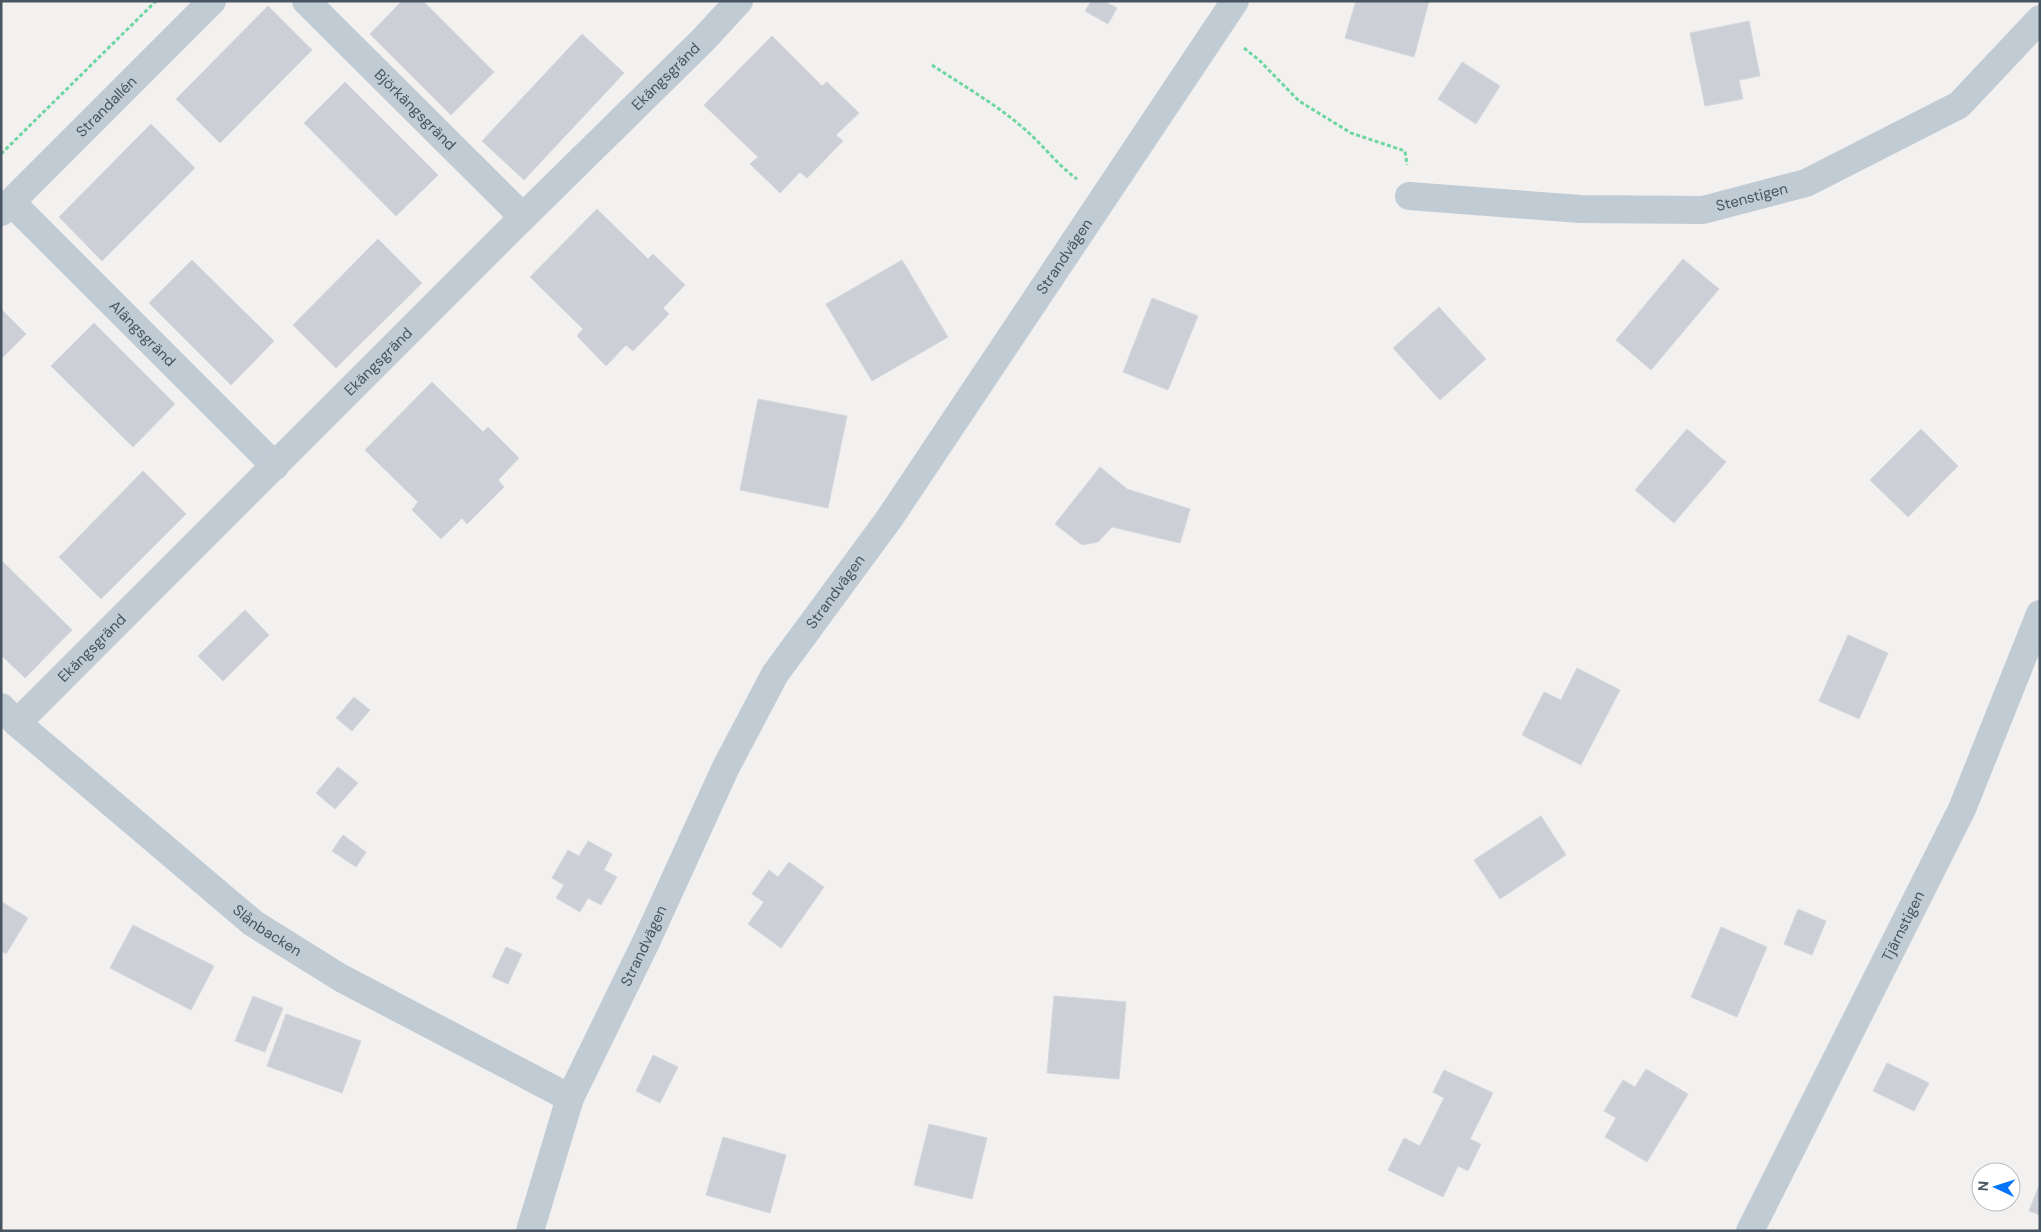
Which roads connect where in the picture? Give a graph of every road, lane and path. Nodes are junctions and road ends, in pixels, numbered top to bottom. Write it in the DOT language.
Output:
graph roads {
  1 [pos="156,1"];
  2 [pos="212,1"];
  3 [pos="306,1"];
  4 [pos="739,1"];
  5 [pos="1235,1"];
  6 [pos="2040,20"];
  7 [pos="1218,28"];
  8 [pos="932,65"];
  9 [pos="1405,151"];
  10 [pos="1,154"];
  11 [pos="1409,196"];
  12 [pos="1103,199"];
  13 [pos="4,205"];
  14 [pos="523,217"];
  15 [pos="275,466"];
  16 [pos="2038,621"];
  17 [pos="9,715"];
  18 [pos="570,1098"];
  19 [pos="530,1231"];
  20 [pos="1750,1231"];
  1 -- 10 [label="path"];
  2 -- 13 [label="street, Strandallén"];
  3 -- 14 [label="street, Björkängsgränd"];
  4 -- 14 [label="street, Ekängsgränd"];
  5 -- 7 [label="street, Strandvägen"];
  6 -- 11 [label="street, Stenstigen"];
  7 -- 9 [label="path"];
  7 -- 12 [label="street, Strandvägen"];
  8 -- 12 [label="path"];
  12 -- 18 [label="street, Strandvägen"];
  13 -- 15 [label="street, Alängsgränd"];
  14 -- 15 [label="street, Ekängsgränd"];
  15 -- 17 [label="street, Ekängsgränd"];
  16 -- 20 [label="street, Tjärnstigen"];
  17 -- 18 [label="street, Slånbacken"];
  18 -- 19 [label="street, Strandvägen"];
}
